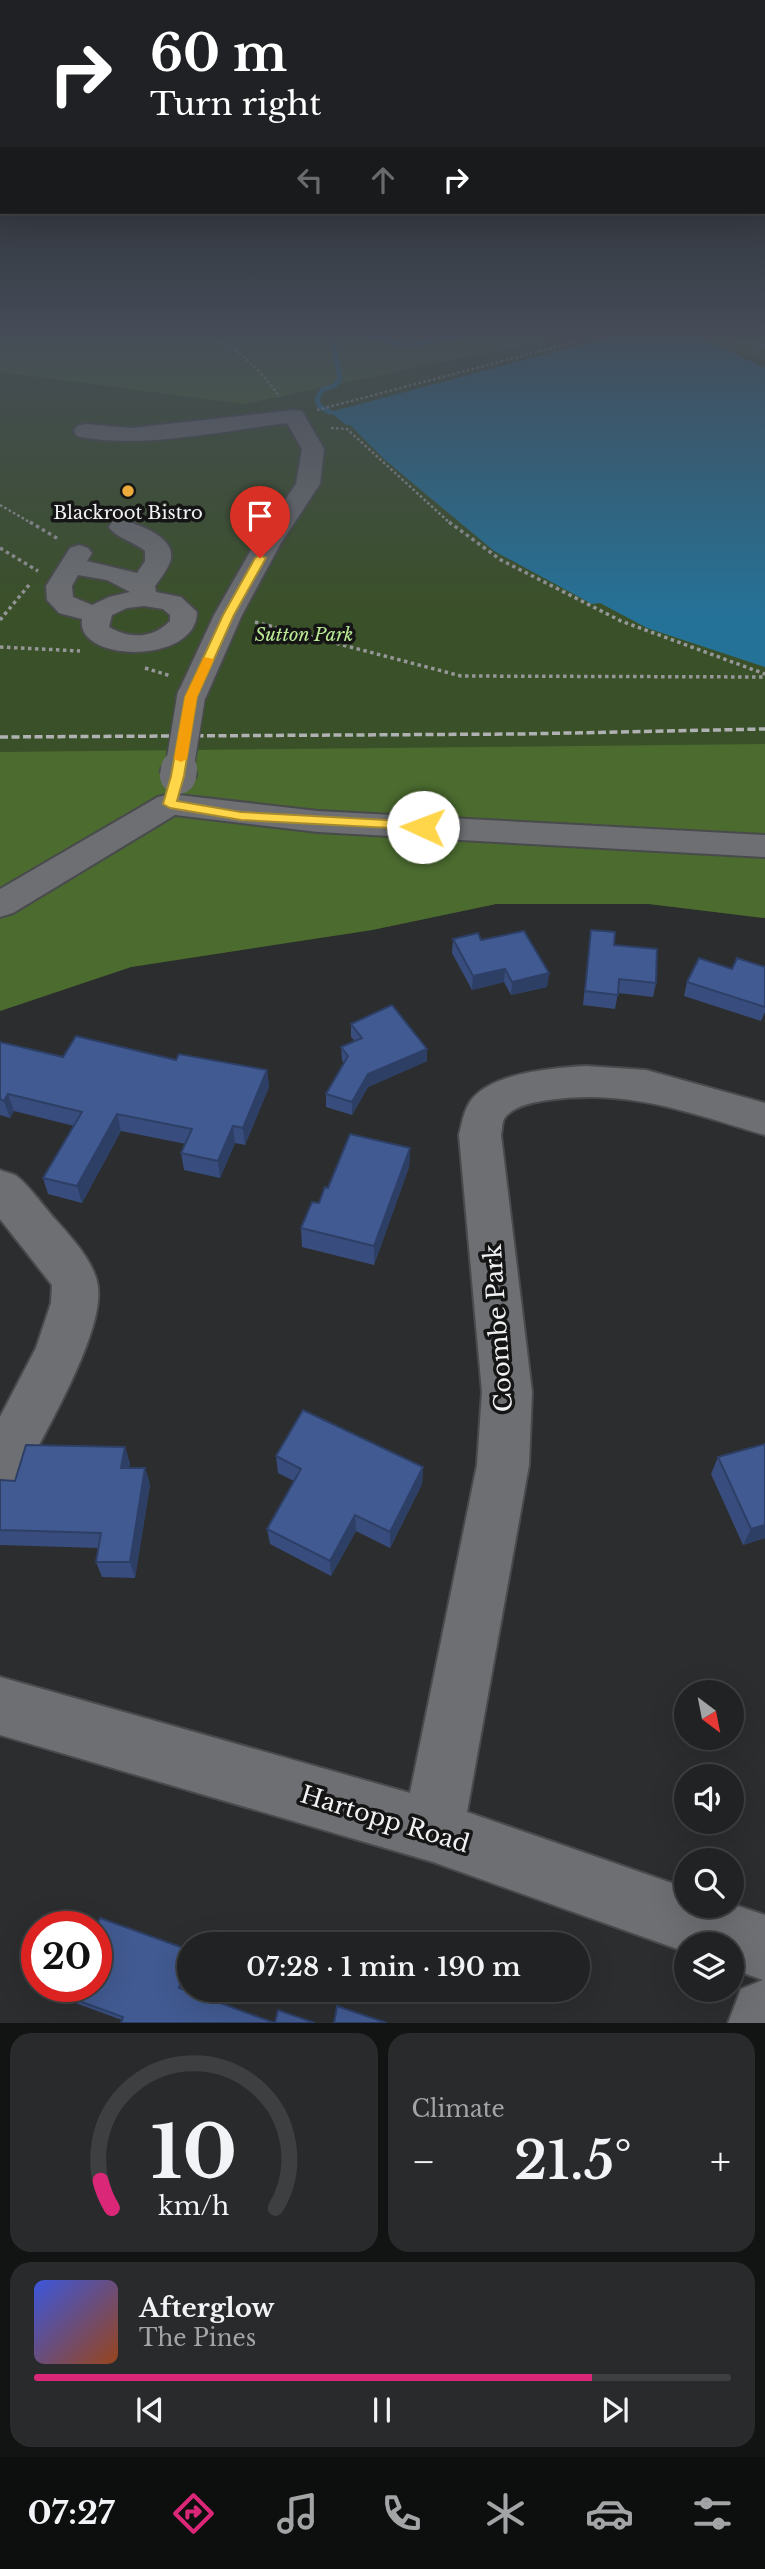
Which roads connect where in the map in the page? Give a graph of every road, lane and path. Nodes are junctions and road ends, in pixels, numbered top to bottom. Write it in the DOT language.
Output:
graph roads {
  1 [pos="218,426"];
  2 [pos="306,426"];
  3 [pos="337,426"];
  4 [pos="85,431"];
  5 [pos="0,505"];
  6 [pos="121,527"];
  7 [pos="0,548"];
  8 [pos="72,554"];
  9 [pos="40,572"];
  10 [pos="32,582"];
  11 [pos="143,592"];
  12 [pos="97,615"];
  13 [pos="0,620"];
  14 [pos="224,624"];
  15 [pos="183,627"];
  16 [pos="765,676"];
  17 [pos="174,790"];
  18 [pos="765,846"];
  19 [pos="0,905"];
  20 [pos="765,1119"];
  21 [pos="0,1188"];
  22 [pos="0,1467"];
  23 [pos="0,1706"];
  24 [pos="433,1831"];
  25 [pos="765,1948"];
  26 [pos="765,2013"];
  27 [pos="762,2023"];
  1 -- 4 [label="street"];
  2 -- 14 [label="street"];
  3 -- 16 [label="path"];
  5 -- 8 [label="path"];
  6 -- 11 [label="street"];
  7 -- 9 [label="path"];
  8 -- 11 [label="street"];
  8 -- 12 [label="street"];
  10 -- 13 [label="path"];
  11 -- 12 [label="street"];
  11 -- 15 [label="street"];
  12 -- 15 [label="street"];
  14 -- 15 [label="street"];
  14 -- 16 [label="path"];
  14 -- 17 [label="street, bridge"];
  17 -- 18 [label="street"];
  17 -- 19 [label="street"];
  20 -- 24 [label="street, Coombe Park"];
  21 -- 22 [label="street"];
  23 -- 24 [label="street, Hartopp Road"];
  24 -- 25 [label="street, Hartopp Road"];
  26 -- 27 [label="street"];
}
